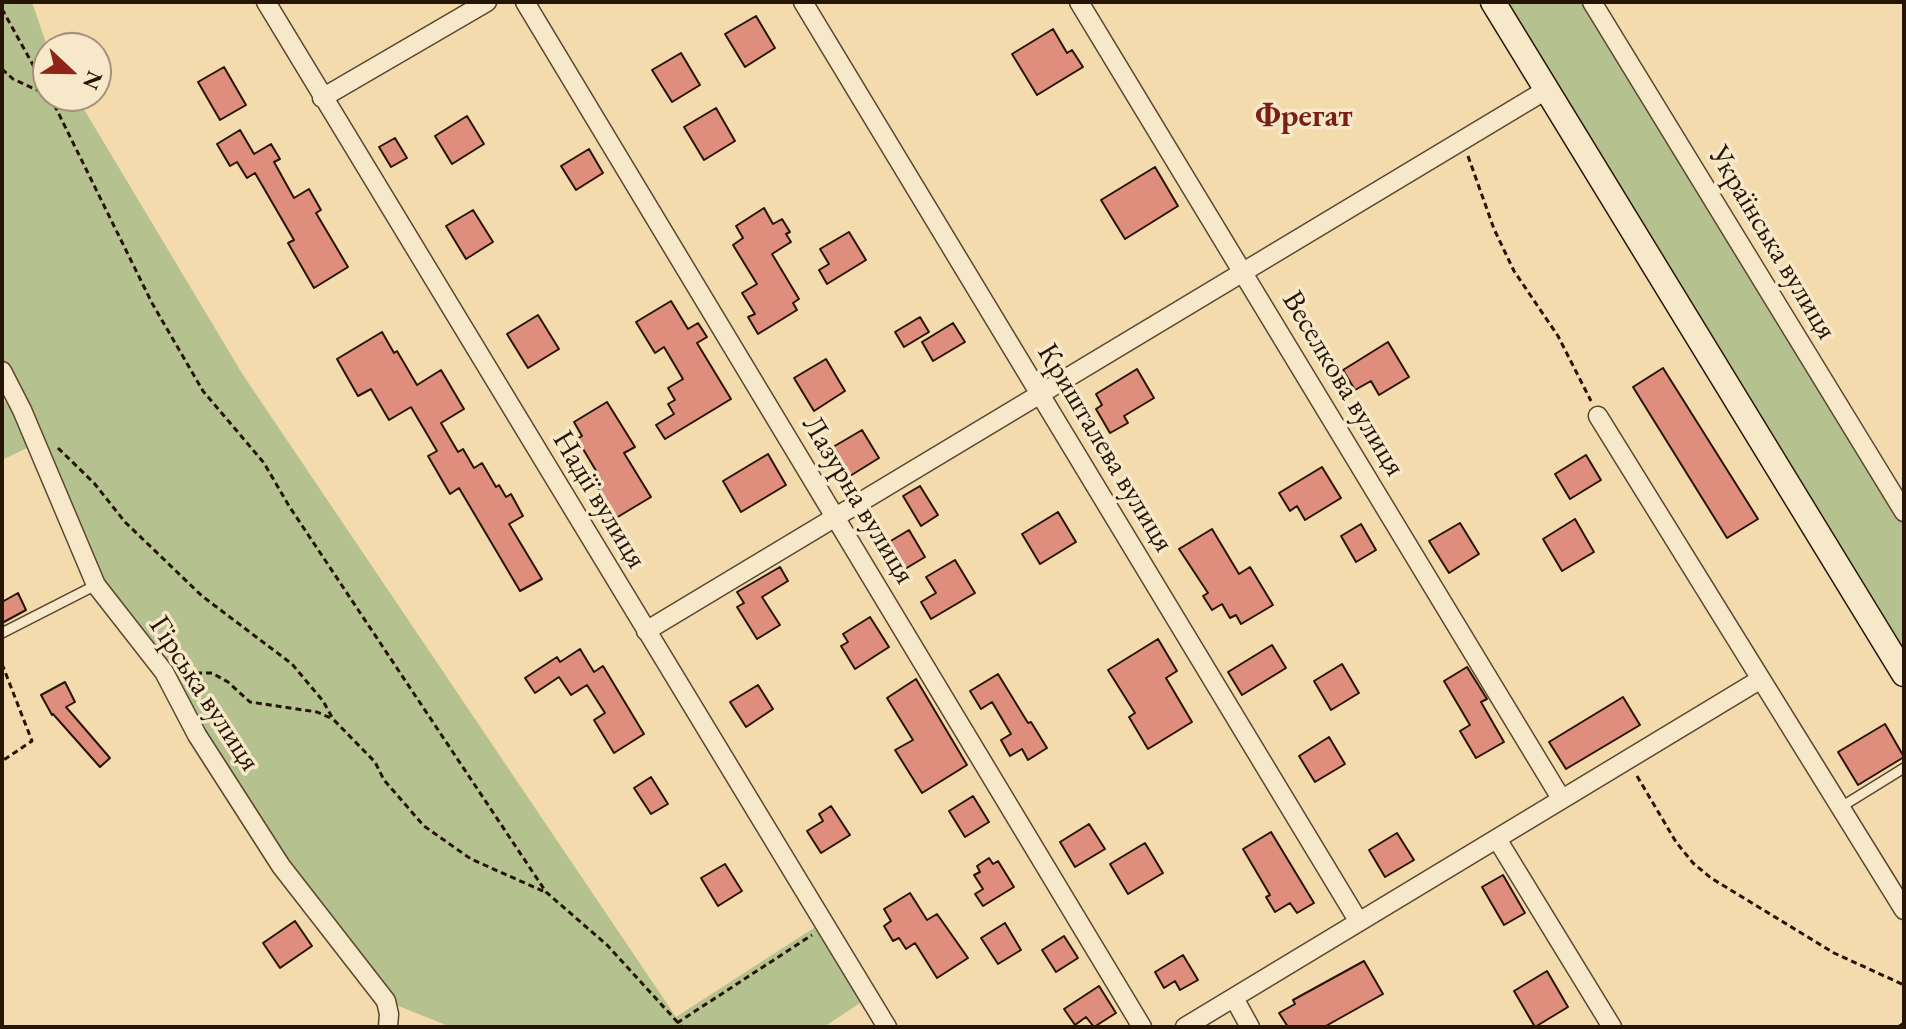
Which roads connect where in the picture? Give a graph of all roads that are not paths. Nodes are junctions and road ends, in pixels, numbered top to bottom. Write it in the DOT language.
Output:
graph roads {
  1 [pos="266,2"];
  2 [pos="487,2"];
  3 [pos="525,2"];
  4 [pos="803,2"];
  5 [pos="1079,2"];
  6 [pos="1493,2"];
  7 [pos="1592,2"];
  8 [pos="1546,90"];
  9 [pos="322,98"];
  10 [pos="1243,272"];
  11 [pos="2,371"];
  12 [pos="1040,394"];
  13 [pos="1598,416"];
  14 [pos="1904,512"];
  15 [pos="835,517"];
  16 [pos="96,585"];
  17 [pos="646,631"];
  18 [pos="2,633"];
  19 [pos="1904,674"];
  20 [pos="1761,679"];
  21 [pos="1904,768"];
  22 [pos="1559,795"];
  23 [pos="1841,807"];
  24 [pos="1497,839"];
  25 [pos="1904,910"];
  26 [pos="1359,922"];
  27 [pos="1234,998"];
  28 [pos="388,1027"];
  29 [pos="887,1027"];
  30 [pos="1142,1027"];
  31 [pos="1185,1027"];
  32 [pos="1250,1027"];
  33 [pos="1612,1027"];
  1 -- 9 [label="street, Надії вулиця"];
  2 -- 9 [label="street"];
  3 -- 15 [label="street, Лазурна вулиця"];
  4 -- 12 [label="street, Кришталева вулиця"];
  5 -- 10 [label="street, Веселкова вулиця"];
  6 -- 8 [label="street"];
  7 -- 14 [label="street, Українська вулиця"];
  8 -- 10 [label="street"];
  8 -- 19 [label="street"];
  9 -- 17 [label="street, Надії вулиця"];
  10 -- 12 [label="street"];
  10 -- 22 [label="street, Веселкова вулиця"];
  11 -- 16 [label="street, Гірська вулиця"];
  12 -- 15 [label="street"];
  12 -- 26 [label="street, Кришталева вулиця"];
  13 -- 20 [label="street"];
  15 -- 17 [label="street"];
  15 -- 30 [label="street, Лазурна вулиця"];
  16 -- 18 [label="lane"];
  16 -- 28 [label="street, Гірська вулиця"];
  17 -- 29 [label="street, Надії вулиця"];
  20 -- 23 [label="street"];
  20 -- 24 [label="street"];
  21 -- 23 [label="lane"];
  23 -- 25 [label="street"];
  24 -- 26 [label="street"];
  24 -- 33 [label="street"];
  26 -- 27 [label="street"];
  27 -- 31 [label="street"];
  27 -- 32 [label="street"];
}
